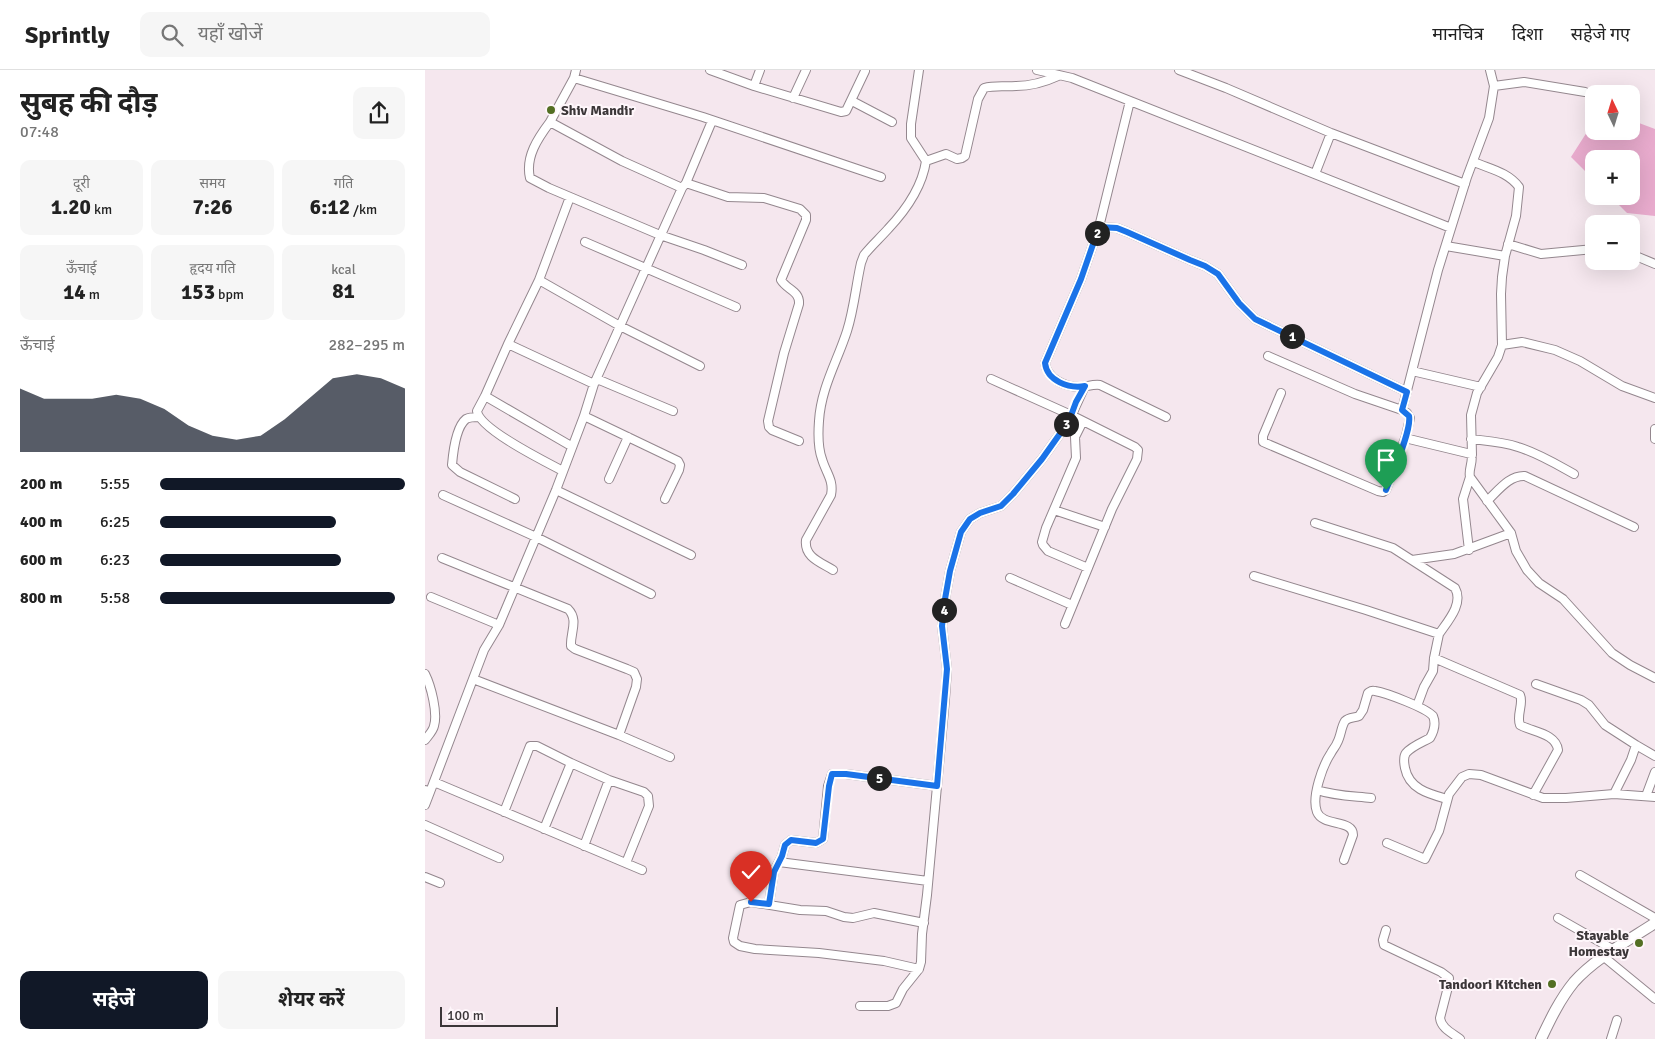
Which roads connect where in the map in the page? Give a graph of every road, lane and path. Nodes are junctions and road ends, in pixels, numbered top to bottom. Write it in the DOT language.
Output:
graph roads {
  1 [pos="710,70"];
  2 [pos="760,70"];
  3 [pos="806,70"];
  4 [pos="919,70"];
  5 [pos="1037,70"];
  6 [pos="1076,70"];
  7 [pos="1179,70"];
  8 [pos="1490,70"];
  9 [pos="865,71"];
  10 [pos="575,74"];
  11 [pos="1058,76"];
  12 [pos="1072,78"];
  13 [pos="754,86"];
  14 [pos="1494,86"];
  15 [pos="1585,92"];
  16 [pos="793,98"];
  17 [pos="852,101"];
  18 [pos="1130,101"];
  19 [pos="712,121"];
  20 [pos="550,122"];
  21 [pos="892,122"];
  22 [pos="1331,133"];
  23 [pos="926,161"];
  24 [pos="1473,162"];
  25 [pos="1315,174"];
  26 [pos="881,177"];
  27 [pos="1465,184"];
  28 [pos="684,185"];
  29 [pos="570,196"];
  30 [pos="1099,227"];
  31 [pos="1451,228"];
  32 [pos="660,235"];
  33 [pos="585,242"];
  34 [pos="1508,244"];
  35 [pos="1446,246"];
  36 [pos="1585,249"];
  37 [pos="1505,256"];
  38 [pos="1640,258"];
  39 [pos="1655,264"];
  40 [pos="742,266"];
  41 [pos="645,268"];
  42 [pos="539,280"];
  43 [pos="737,307"];
  44 [pos="620,326"];
  45 [pos="508,344"];
  46 [pos="1502,345"];
  47 [pos="1268,356"];
  48 [pos="700,366"];
  49 [pos="1412,371"];
  50 [pos="991,379"];
  51 [pos="595,382"];
  52 [pos="1085,386"];
  53 [pos="1481,387"];
  54 [pos="1407,392"];
  55 [pos="1281,393"];
  56 [pos="485,396"];
  57 [pos="1655,398"];
  58 [pos="1402,410"];
  59 [pos="673,411"];
  60 [pos="1071,415"];
  61 [pos="584,416"];
  62 [pos="478,417"];
  63 [pos="1166,417"];
  64 [pos="1083,421"];
  65 [pos="1655,430"];
  66 [pos="1406,436"];
  67 [pos="628,437"];
  68 [pos="1471,439"];
  69 [pos="1655,439"];
  70 [pos="799,441"];
  71 [pos="571,446"];
  72 [pos="1472,455"];
  73 [pos="563,471"];
  74 [pos="1574,474"];
  75 [pos="1470,477"];
  76 [pos="609,479"];
  77 [pos="555,490"];
  78 [pos="443,494"];
  79 [pos="515,498"];
  80 [pos="665,499"];
  81 [pos="1487,501"];
  82 [pos="1054,510"];
  83 [pos="1315,523"];
  84 [pos="1105,527"];
  85 [pos="1634,527"];
  86 [pos="1511,533"];
  87 [pos="536,537"];
  88 [pos="1469,550"];
  89 [pos="691,554"];
  90 [pos="442,558"];
  91 [pos="1412,560"];
  92 [pos="1088,568"];
  93 [pos="833,570"];
  94 [pos="1254,576"];
  95 [pos="1010,578"];
  96 [pos="514,588"];
  97 [pos="651,594"];
  98 [pos="431,597"];
  99 [pos="1072,605"];
  100 [pos="1065,624"];
  101 [pos="499,625"];
  102 [pos="1439,634"];
  103 [pos="1434,658"];
  104 [pos="425,674"];
  105 [pos="1655,678"];
  106 [pos="473,679"];
  107 [pos="1536,684"];
  108 [pos="1417,706"];
  109 [pos="619,735"];
  110 [pos="425,740"];
  111 [pos="1636,745"];
  112 [pos="1655,756"];
  113 [pos="670,757"];
  114 [pos="571,763"];
  115 [pos="1655,772"];
  116 [pos="609,780"];
  117 [pos="434,782"];
  118 [pos="937,786"];
  119 [pos="1317,790"];
  120 [pos="428,791"];
  121 [pos="1614,794"];
  122 [pos="1533,795"];
  123 [pos="1646,796"];
  124 [pos="1655,796"];
  125 [pos="1371,798"];
  126 [pos="1447,799"];
  127 [pos="425,805"];
  128 [pos="504,812"];
  129 [pos="425,825"];
  130 [pos="544,829"];
  131 [pos="1387,843"];
  132 [pos="584,846"];
  133 [pos="499,858"];
  134 [pos="1344,860"];
  135 [pos="779,862"];
  136 [pos="626,864"];
  137 [pos="642,870"];
  138 [pos="1580,875"];
  139 [pos="425,877"];
  140 [pos="929,881"];
  141 [pos="440,883"];
  142 [pos="769,904"];
  143 [pos="1557,918"];
  144 [pos="1655,918"];
  145 [pos="924,923"];
  146 [pos="1655,923"];
  147 [pos="1386,930"];
  148 [pos="1614,950"];
  149 [pos="1604,957"];
  150 [pos="919,969"];
  151 [pos="1655,999"];
  152 [pos="860,1006"];
  153 [pos="1617,1020"];
  154 [pos="1460,1039"];
  155 [pos="1541,1039"];
  156 [pos="1611,1039"];
  1 -- 13 [label="street"];
  2 -- 13 [label="street"];
  3 -- 16 [label="street"];
  4 -- 23 [label="street"];
  5 -- 11 [label="street"];
  6 -- 12 [label="street"];
  7 -- 22 [label="street"];
  8 -- 14 [label="street"];
  9 -- 17 [label="street"];
  10 -- 19 [label="street"];
  10 -- 20 [label="street"];
  11 -- 12 [label="street"];
  11 -- 23 [label="street"];
  12 -- 18 [label="street"];
  13 -- 16 [label="street"];
  14 -- 15 [label="street"];
  14 -- 24 [label="street"];
  16 -- 17 [label="street"];
  17 -- 21 [label="street"];
  18 -- 25 [label="street"];
  18 -- 30 [label="street"];
  19 -- 26 [label="street"];
  19 -- 28 [label="street"];
  20 -- 28 [label="street"];
  20 -- 29 [label="street"];
  22 -- 25 [label="street"];
  22 -- 27 [label="street"];
  23 -- 93 [label="street"];
  24 -- 27 [label="street"];
  24 -- 34 [label="street"];
  25 -- 31 [label="street"];
  27 -- 31 [label="street"];
  28 -- 32 [label="street"];
  28 -- 70 [label="street"];
  29 -- 32 [label="street"];
  29 -- 42 [label="street"];
  30 -- 52 [label="street"];
  30 -- 54 [label="street"];
  31 -- 35 [label="street"];
  32 -- 40 [label="street"];
  32 -- 41 [label="street"];
  33 -- 41 [label="street"];
  34 -- 36 [label="street"];
  34 -- 37 [label="street"];
  35 -- 37 [label="street"];
  35 -- 49 [label="street"];
  37 -- 46 [label="street"];
  38 -- 39 [label="street"];
  41 -- 43 [label="street"];
  41 -- 44 [label="street"];
  42 -- 44 [label="street"];
  42 -- 45 [label="street"];
  44 -- 48 [label="street"];
  44 -- 51 [label="street"];
  45 -- 51 [label="street"];
  45 -- 56 [label="street"];
  46 -- 53 [label="street"];
  46 -- 57 [label="street"];
  47 -- 58 [label="street"];
  49 -- 53 [label="street"];
  49 -- 54 [label="street"];
  50 -- 60 [label="street"];
  51 -- 59 [label="street"];
  51 -- 61 [label="street"];
  52 -- 60 [label="street"];
  52 -- 63 [label="street"];
  53 -- 68 [label="street"];
  54 -- 58 [label="street"];
  55 -- 66 [label="street"];
  56 -- 62 [label="street"];
  56 -- 71 [label="street"];
  58 -- 66 [label="street"];
  60 -- 64 [label="street"];
  60 -- 118 [label="street"];
  61 -- 67 [label="street"];
  61 -- 71 [label="street"];
  62 -- 73 [label="street"];
  62 -- 79 [label="street"];
  64 -- 82 [label="street"];
  64 -- 84 [label="street"];
  65 -- 69 [label="street"];
  66 -- 72 [label="street"];
  67 -- 76 [label="street"];
  67 -- 80 [label="street"];
  68 -- 72 [label="street"];
  68 -- 74 [label="street"];
  71 -- 73 [label="street"];
  72 -- 75 [label="street"];
  73 -- 77 [label="street"];
  75 -- 81 [label="street"];
  75 -- 88 [label="street"];
  77 -- 87 [label="street"];
  77 -- 89 [label="street"];
  78 -- 87 [label="street"];
  81 -- 85 [label="street"];
  81 -- 86 [label="street"];
  82 -- 84 [label="street"];
  82 -- 92 [label="street"];
  83 -- 91 [label="street"];
  84 -- 92 [label="street"];
  86 -- 88 [label="street"];
  86 -- 105 [label="street"];
  87 -- 96 [label="street"];
  87 -- 97 [label="street"];
  88 -- 91 [label="street"];
  90 -- 96 [label="street"];
  91 -- 102 [label="street"];
  92 -- 99 [label="street"];
  94 -- 102 [label="street"];
  95 -- 99 [label="street"];
  96 -- 101 [label="street"];
  96 -- 109 [label="street"];
  98 -- 101 [label="street"];
  99 -- 100 [label="street"];
  101 -- 106 [label="street"];
  102 -- 103 [label="street"];
  103 -- 108 [label="street"];
  103 -- 122 [label="street"];
  104 -- 110 [label="street"];
  106 -- 109 [label="street"];
  106 -- 117 [label="street"];
  107 -- 111 [label="street"];
  108 -- 119 [label="street"];
  108 -- 126 [label="street"];
  109 -- 113 [label="street"];
  111 -- 112 [label="street"];
  111 -- 121 [label="street"];
  114 -- 116 [label="street"];
  114 -- 128 [label="street"];
  114 -- 130 [label="street"];
  115 -- 123 [label="street"];
  116 -- 132 [label="street"];
  116 -- 136 [label="street"];
  117 -- 120 [label="street"];
  117 -- 128 [label="street"];
  118 -- 135 [label="street"];
  118 -- 140 [label="street"];
  119 -- 125 [label="street"];
  119 -- 134 [label="street"];
  120 -- 127 [label="street"];
  121 -- 122 [label="street"];
  121 -- 123 [label="street"];
  122 -- 126 [label="street"];
  123 -- 124 [label="street"];
  126 -- 131 [label="street"];
  128 -- 130 [label="street"];
  129 -- 133 [label="street"];
  130 -- 132 [label="street"];
  132 -- 136 [label="street"];
  135 -- 140 [label="street"];
  135 -- 142 [label="street"];
  136 -- 137 [label="street"];
  138 -- 144 [label="street"];
  139 -- 141 [label="street"];
  140 -- 145 [label="street"];
  142 -- 145 [label="street"];
  142 -- 150 [label="street"];
  143 -- 148 [label="street"];
  145 -- 150 [label="street"];
  146 -- 148 [label="street"];
  147 -- 154 [label="street"];
  148 -- 149 [label="street"];
  149 -- 151 [label="street"];
  149 -- 155 [label="street"];
  150 -- 152 [label="street"];
  153 -- 156 [label="street"];
}
